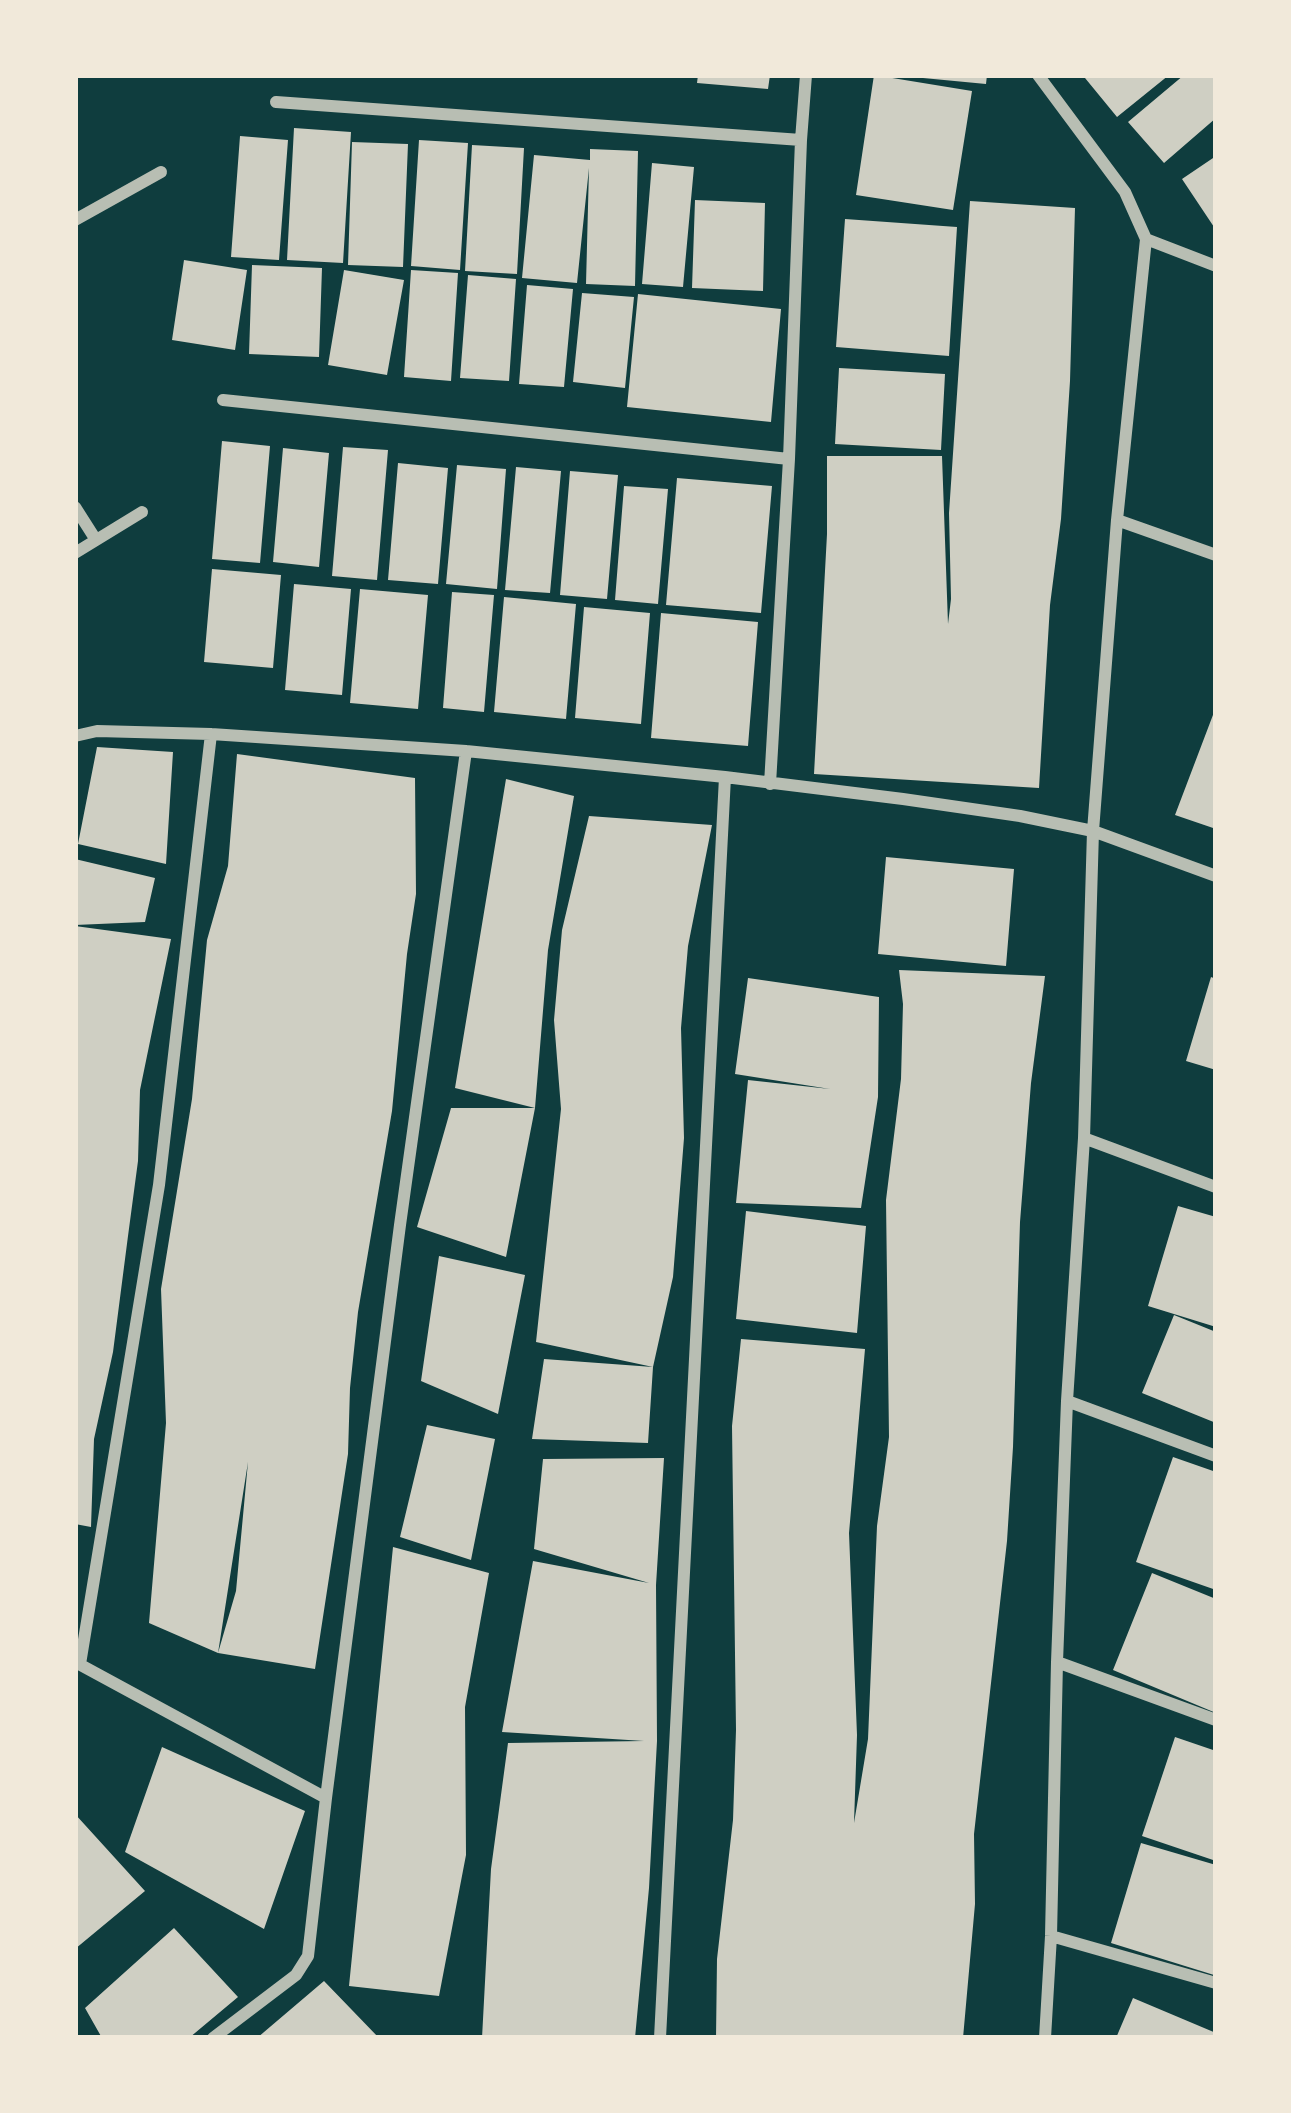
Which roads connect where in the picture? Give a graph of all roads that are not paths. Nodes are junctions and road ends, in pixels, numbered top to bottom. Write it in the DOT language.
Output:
graph roads {
  1 [pos="806,75"];
  2 [pos="1038,75"];
  3 [pos="276,102"];
  4 [pos="801,140"];
  5 [pos="161,172"];
  6 [pos="75,220"];
  7 [pos="1146,239"];
  8 [pos="1216,266"];
  9 [pos="223,400"];
  10 [pos="789,459"];
  11 [pos="75,507"];
  12 [pos="142,512"];
  13 [pos="1118,520"];
  14 [pos="96,540"];
  15 [pos="75,553"];
  16 [pos="1216,555"];
  17 [pos="211,734"];
  18 [pos="75,736"];
  19 [pos="466,751"];
  20 [pos="725,777"];
  21 [pos="770,784"];
  22 [pos="1093,831"];
  23 [pos="1216,876"];
  24 [pos="1084,1138"];
  25 [pos="1216,1187"];
  26 [pos="1067,1401"];
  27 [pos="1216,1456"];
  28 [pos="1057,1662"];
  29 [pos="78,1663"];
  30 [pos="1216,1720"];
  31 [pos="326,1798"];
  32 [pos="1051,1936"];
  33 [pos="1216,1983"];
  34 [pos="214,2038"];
  35 [pos="659,2038"];
  36 [pos="1045,2038"];
  1 -- 4 [label="street"];
  2 -- 7 [label="street"];
  3 -- 4 [label="street"];
  4 -- 10 [label="street"];
  5 -- 6 [label="street"];
  7 -- 8 [label="street"];
  7 -- 13 [label="street"];
  9 -- 10 [label="street"];
  10 -- 21 [label="street"];
  11 -- 14 [label="street"];
  12 -- 14 [label="street"];
  13 -- 16 [label="street"];
  13 -- 22 [label="street"];
  14 -- 15 [label="street"];
  17 -- 18 [label="street"];
  17 -- 19 [label="street"];
  17 -- 29 [label="street"];
  19 -- 20 [label="street"];
  19 -- 31 [label="street"];
  20 -- 21 [label="street"];
  20 -- 35 [label="street"];
  21 -- 22 [label="street"];
  22 -- 23 [label="street"];
  22 -- 24 [label="street"];
  24 -- 25 [label="street"];
  24 -- 26 [label="street"];
  26 -- 27 [label="street"];
  26 -- 28 [label="street"];
  28 -- 30 [label="street"];
  28 -- 32 [label="street"];
  29 -- 31 [label="street"];
  31 -- 34 [label="street"];
  32 -- 33 [label="street"];
  32 -- 36 [label="street"];
}
